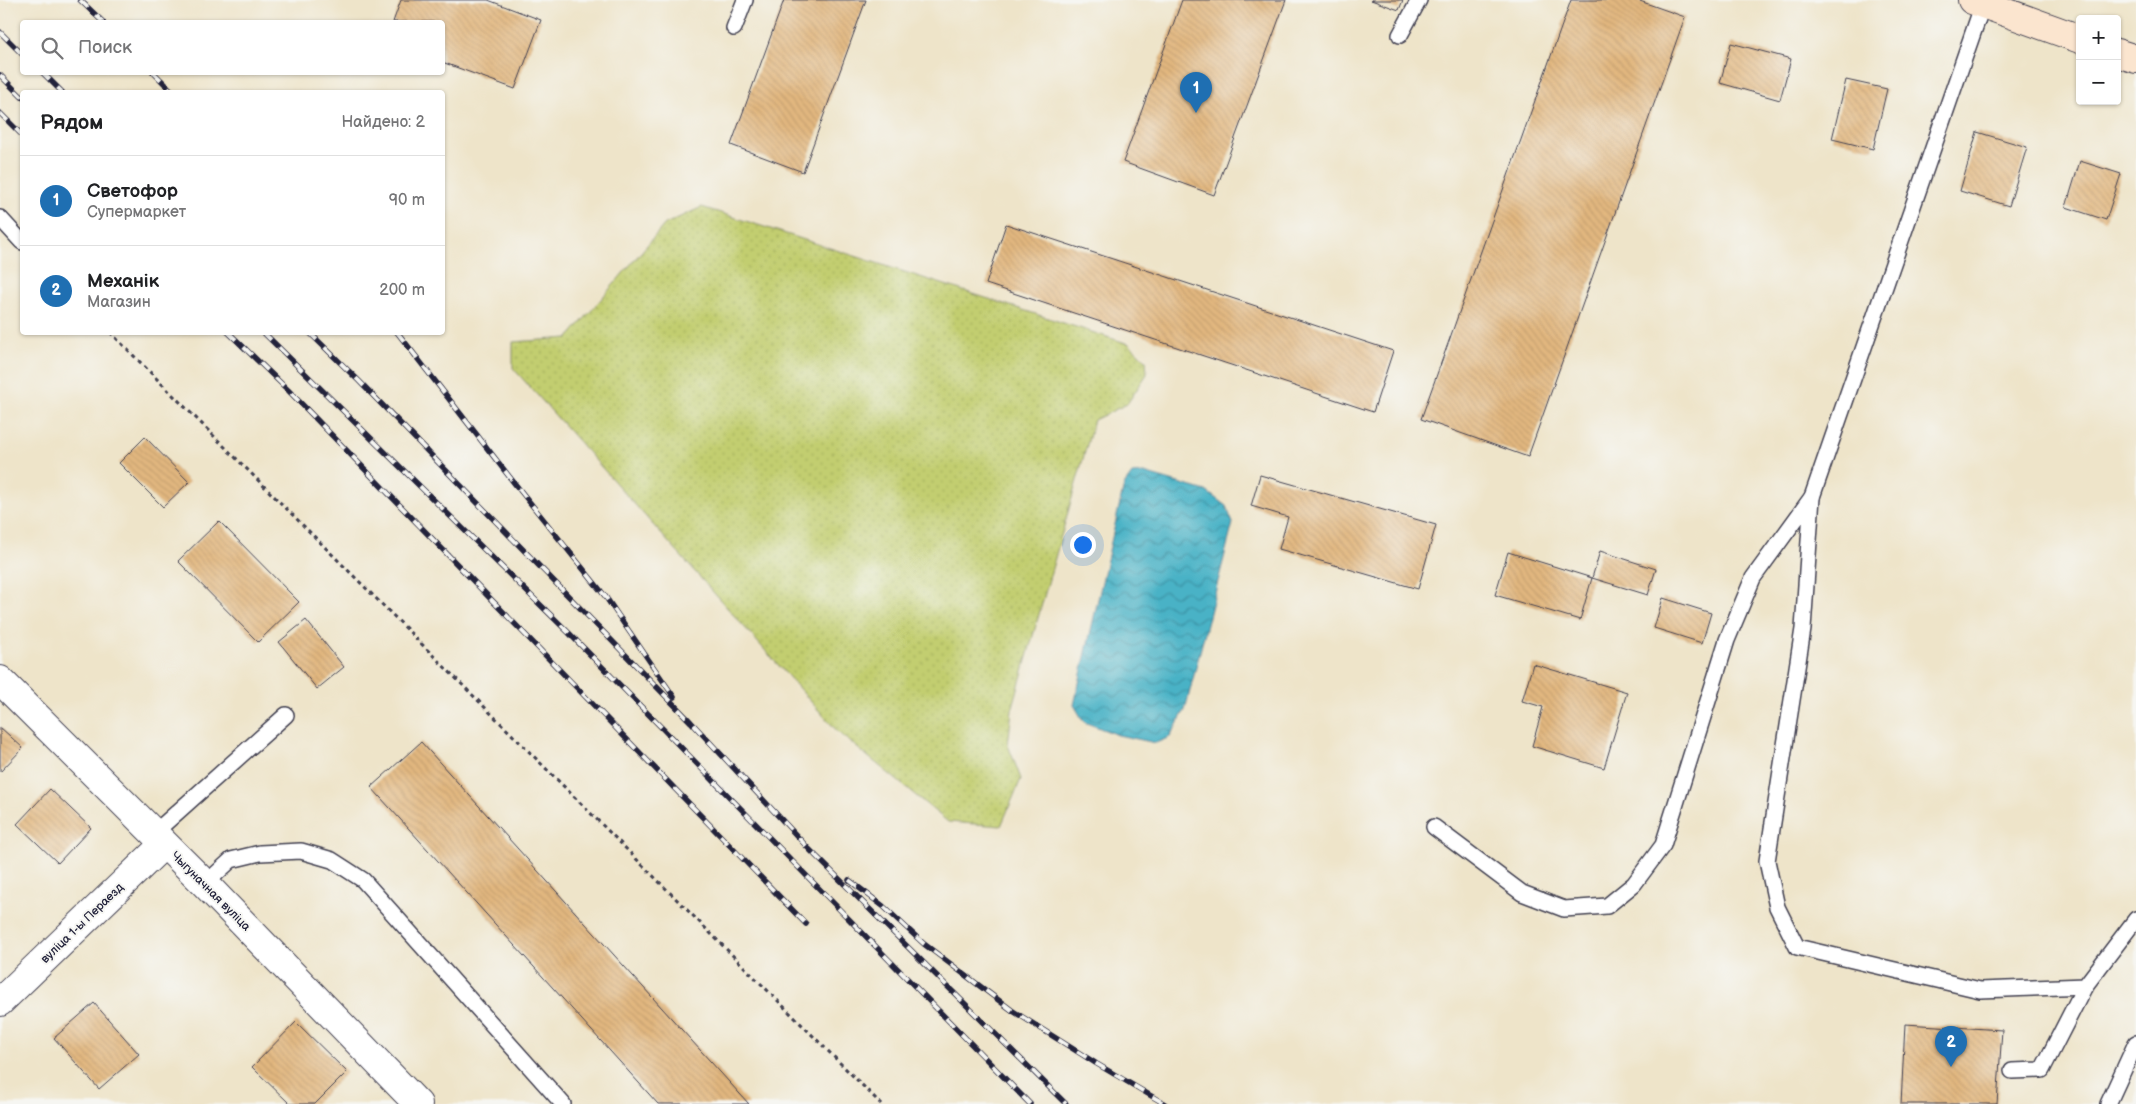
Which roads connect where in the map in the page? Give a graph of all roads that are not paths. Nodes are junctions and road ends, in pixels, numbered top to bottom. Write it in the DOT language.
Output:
graph roads {
  1 [pos="745,0"];
  2 [pos="1419,0"];
  3 [pos="1977,2"];
  4 [pos="734,28"];
  5 [pos="1400,35"];
  6 [pos="2076,38"];
  7 [pos="2121,54"];
  8 [pos="2136,59"];
  9 [pos="0,218"];
  10 [pos="20,240"];
  11 [pos="1812,497"];
  12 [pos="0,680"];
  13 [pos="286,714"];
  14 [pos="1434,827"];
  15 [pos="159,839"];
  16 [pos="205,884"];
  17 [pos="2136,919"];
  18 [pos="2085,986"];
  19 [pos="0,1002"];
  20 [pos="2135,1051"];
  21 [pos="2012,1071"];
  22 [pos="418,1104"];
  23 [pos="563,1104"];
  24 [pos="2108,1104"];
  1 -- 4 [label="lane"];
  2 -- 5 [label="lane"];
  3 -- 6 [label="street"];
  3 -- 11 [label="lane"];
  7 -- 8 [label="street"];
  9 -- 10 [label="lane"];
  11 -- 14 [label="lane"];
  11 -- 18 [label="lane"];
  12 -- 15 [label="street, Чыгуначная вуліца"];
  13 -- 15 [label="lane"];
  15 -- 16 [label="street, Чыгуначная вуліца"];
  15 -- 19 [label="street, вуліца 1-ы Пераезд"];
  16 -- 22 [label="street, Чыгуначная вуліца"];
  16 -- 23 [label="lane"];
  17 -- 18 [label="lane"];
  18 -- 21 [label="lane"];
  20 -- 24 [label="lane"];
}
